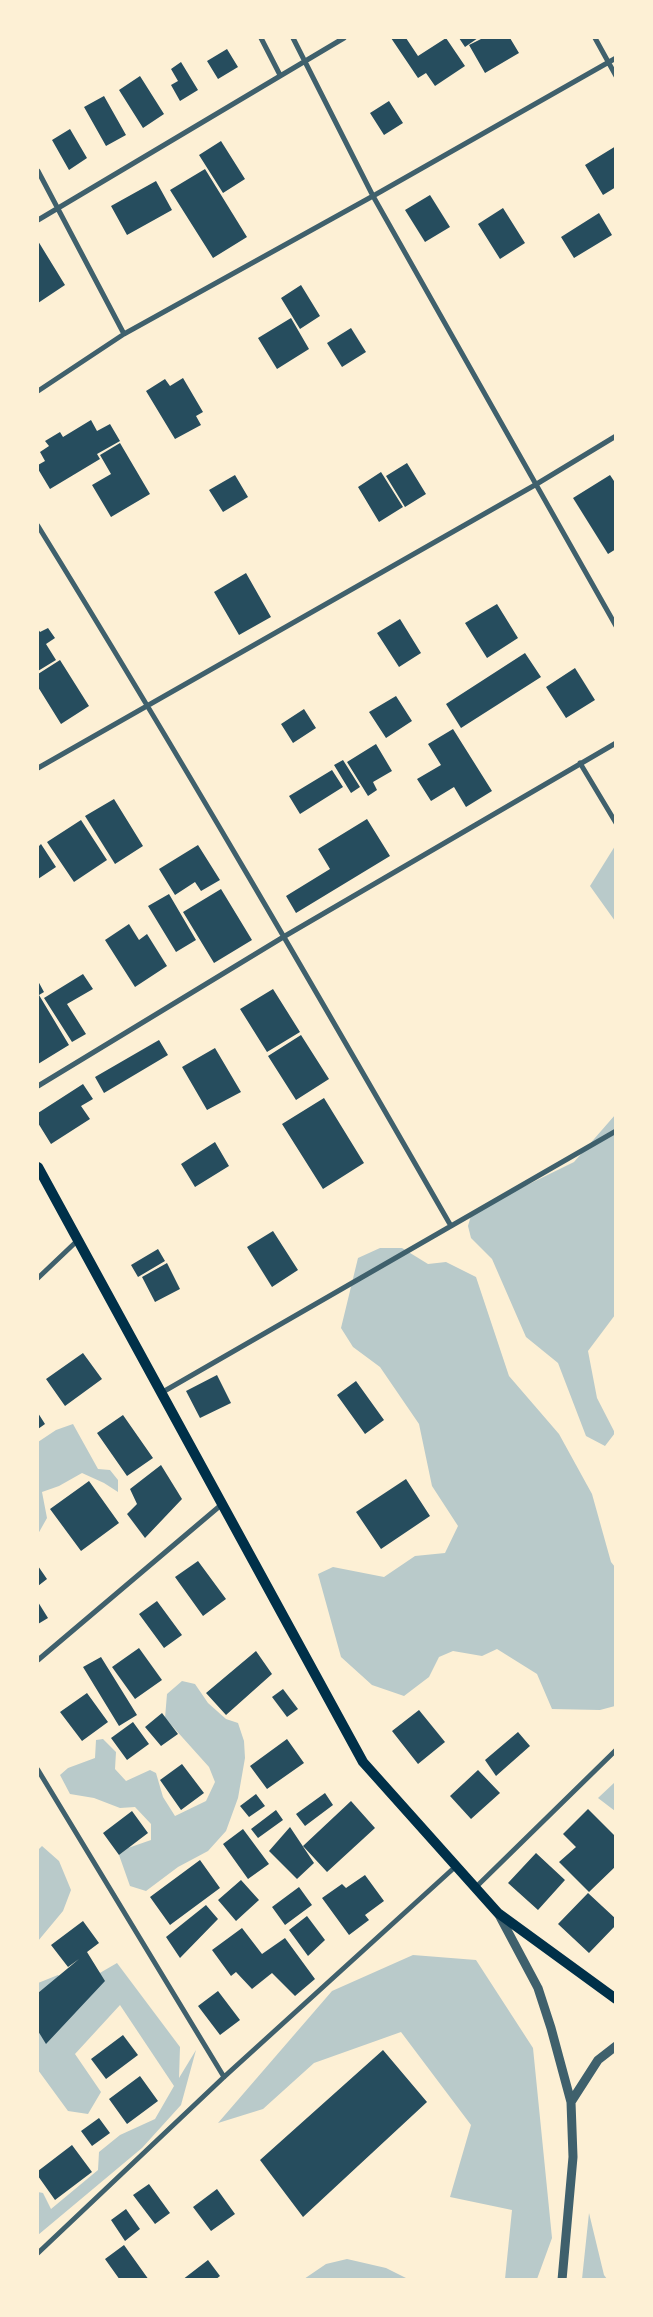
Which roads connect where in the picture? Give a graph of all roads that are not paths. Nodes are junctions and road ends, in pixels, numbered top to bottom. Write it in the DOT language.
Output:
graph roads {
  1 [pos="261,38"];
  2 [pos="293,38"];
  3 [pos="344,38"];
  4 [pos="595,38"];
  5 [pos="616,58"];
  6 [pos="305,61"];
  7 [pos="608,63"];
  8 [pos="280,74"];
  9 [pos="616,76"];
  10 [pos="38,171"];
  11 [pos="373,196"];
  12 [pos="57,208"];
  13 [pos="38,220"];
  14 [pos="124,334"];
  15 [pos="38,391"];
  16 [pos="616,436"];
  17 [pos="535,485"];
  18 [pos="38,526"];
  19 [pos="616,626"];
  20 [pos="149,706"];
  21 [pos="616,743"];
  22 [pos="580,763"];
  23 [pos="38,768"];
  24 [pos="616,823"];
  25 [pos="285,936"];
  26 [pos="38,1086"];
  27 [pos="616,1131"];
  28 [pos="38,1167"];
  29 [pos="451,1226"];
  30 [pos="78,1240"];
  31 [pos="38,1278"];
  32 [pos="161,1393"];
  33 [pos="221,1505"];
  34 [pos="38,1660"];
  35 [pos="616,1750"];
  36 [pos="38,1770"];
  37 [pos="455,1867"];
  38 [pos="475,1889"];
  39 [pos="498,1913"];
  40 [pos="616,1999"];
  41 [pos="616,2046"];
  42 [pos="224,2077"];
  43 [pos="571,2102"];
  44 [pos="38,2253"];
  45 [pos="562,2280"];
  1 -- 8 [label="street"];
  2 -- 6 [label="street"];
  3 -- 6 [label="street"];
  4 -- 7 [label="street"];
  5 -- 7 [label="street"];
  6 -- 8 [label="street"];
  6 -- 11 [label="street"];
  7 -- 9 [label="street"];
  7 -- 11 [label="street"];
  8 -- 12 [label="street"];
  10 -- 12 [label="street"];
  11 -- 14 [label="street"];
  11 -- 17 [label="street"];
  12 -- 13 [label="street"];
  12 -- 14 [label="street"];
  14 -- 15 [label="street"];
  16 -- 17 [label="street"];
  17 -- 19 [label="street"];
  17 -- 20 [label="street"];
  18 -- 20 [label="street"];
  20 -- 23 [label="street"];
  20 -- 25 [label="street"];
  21 -- 22 [label="street"];
  22 -- 24 [label="street"];
  22 -- 25 [label="street"];
  25 -- 26 [label="street"];
  25 -- 29 [label="street"];
  27 -- 29 [label="street"];
  28 -- 30 [label="main road"];
  29 -- 32 [label="street"];
  30 -- 31 [label="street"];
  30 -- 32 [label="main road"];
  32 -- 33 [label="main road"];
  33 -- 34 [label="street"];
  33 -- 37 [label="main road"];
  35 -- 38 [label="street"];
  36 -- 42 [label="street"];
  37 -- 38 [label="main road"];
  37 -- 42 [label="street"];
  38 -- 39 [label="main road"];
  39 -- 40 [label="main road"];
  39 -- 43 [label="street"];
  41 -- 43 [label="street"];
  42 -- 44 [label="street"];
  43 -- 45 [label="street"];
}
